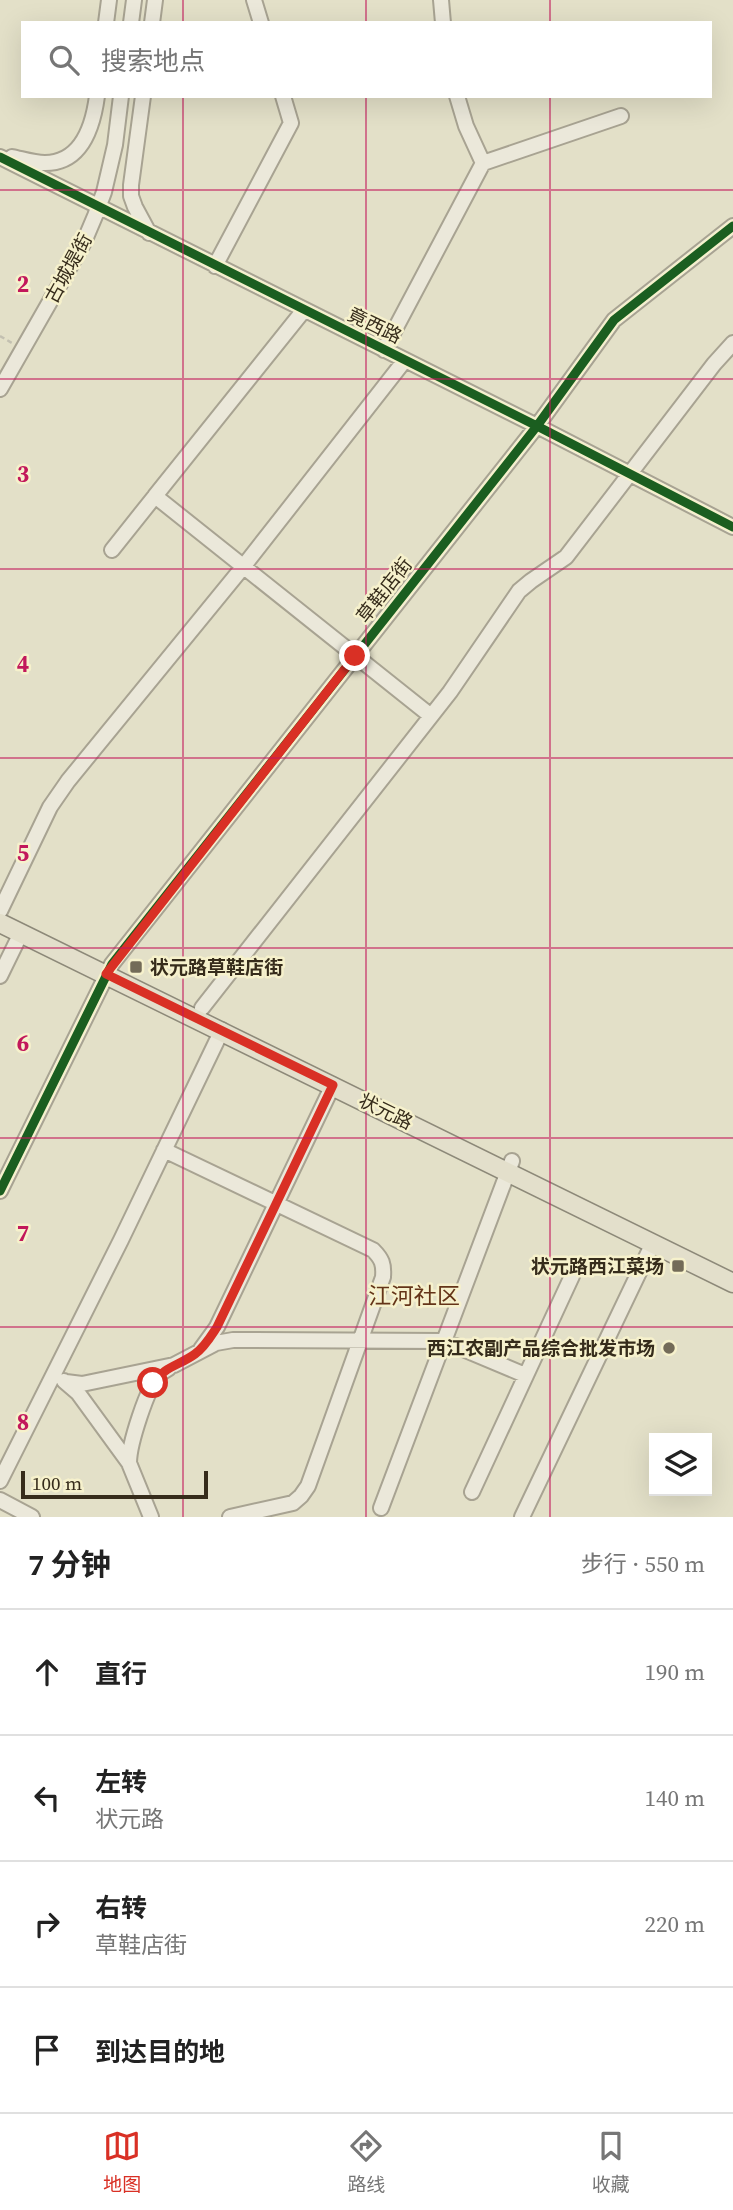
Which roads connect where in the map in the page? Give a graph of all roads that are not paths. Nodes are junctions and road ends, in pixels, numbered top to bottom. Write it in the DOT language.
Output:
graph roads {
  1 [pos="109,0"];
  2 [pos="134,0"];
  3 [pos="155,0"];
  4 [pos="254,0"];
  5 [pos="441,0"];
  6 [pos="106,21"];
  7 [pos="131,21"];
  8 [pos="152,21"];
  9 [pos="260,21"];
  10 [pos="443,21"];
  11 [pos="97,98"];
  12 [pos="121,98"];
  13 [pos="143,98"];
  14 [pos="284,98"];
  15 [pos="458,98"];
  16 [pos="621,116"];
  17 [pos="0,156"];
  18 [pos="483,163"];
  19 [pos="99,207"];
  20 [pos="733,226"];
  21 [pos="149,233"];
  22 [pos="215,266"];
  23 [pos="304,310"];
  24 [pos="733,342"];
  25 [pos="384,350"];
  26 [pos="405,360"];
  27 [pos="0,389"];
  28 [pos="537,425"];
  29 [pos="631,474"];
  30 [pos="155,496"];
  31 [pos="733,527"];
  32 [pos="112,550"];
  33 [pos="243,567"];
  34 [pos="355,656"];
  35 [pos="431,716"];
  36 [pos="0,910"];
  37 [pos="0,922"];
  38 [pos="21,933"];
  39 [pos="109,969"];
  40 [pos="0,976"];
  41 [pos="202,1008"];
  42 [pos="222,1030"];
  43 [pos="333,1085"];
  44 [pos="164,1150"];
  45 [pos="510,1166"];
  46 [pos="0,1191"];
  47 [pos="276,1204"];
  48 [pos="653,1243"];
  49 [pos="733,1270"];
  50 [pos="572,1276"];
  51 [pos="733,1283"];
  52 [pos="360,1341"];
  53 [pos="444,1341"];
  54 [pos="194,1354"];
  55 [pos="174,1365"];
  56 [pos="525,1375"];
  57 [pos="60,1378"];
  58 [pos="129,1463"];
  59 [pos="0,1481"];
  60 [pos="472,1492"];
  61 [pos="0,1500"];
  62 [pos="381,1508"];
  63 [pos="32,1517"];
  64 [pos="151,1517"];
  65 [pos="230,1517"];
  66 [pos="522,1517"];
  1 -- 6 [label="street"];
  2 -- 7 [label="street"];
  3 -- 8 [label="street"];
  4 -- 9 [label="street"];
  5 -- 10 [label="street"];
  11 -- 17 [label="street"];
  12 -- 19 [label="street, 古城堤街"];
  13 -- 21 [label="street"];
  14 -- 22 [label="street"];
  15 -- 18 [label="street"];
  16 -- 18 [label="street"];
  17 -- 19 [label="street, 竟西路"];
  18 -- 25 [label="street"];
  19 -- 21 [label="street, 竟西路"];
  19 -- 27 [label="street, 古城堤街"];
  20 -- 28 [label="street, 草鞋店街"];
  21 -- 22 [label="street, 竟西路"];
  22 -- 23 [label="street, 竟西路"];
  23 -- 25 [label="street, 竟西路"];
  23 -- 30 [label="street"];
  24 -- 29 [label="street"];
  25 -- 26 [label="street, 竟西路"];
  26 -- 28 [label="street, 竟西路"];
  26 -- 33 [label="street"];
  28 -- 29 [label="street, 竟西路"];
  28 -- 34 [label="street, 草鞋店街"];
  29 -- 31 [label="street, 竟西路"];
  29 -- 35 [label="street"];
  30 -- 32 [label="street"];
  30 -- 33 [label="street"];
  33 -- 34 [label="street"];
  33 -- 36 [label="street"];
  34 -- 35 [label="street"];
  34 -- 39 [label="street, 草鞋店街"];
  35 -- 41 [label="street"];
  36 -- 39 [label="main road, 状元路"];
  37 -- 38 [label="main road, 状元路"];
  38 -- 39 [label="main road, 状元路"];
  38 -- 40 [label="street"];
  39 -- 41 [label="main road, 状元路"];
  39 -- 42 [label="main road, 状元路"];
  39 -- 46 [label="street, 草鞋店街"];
  41 -- 45 [label="main road, 状元路"];
  42 -- 43 [label="main road, 状元路"];
  42 -- 44 [label="street"];
  43 -- 45 [label="main road, 状元路"];
  43 -- 47 [label="street"];
  44 -- 47 [label="street"];
  44 -- 57 [label="street"];
  45 -- 48 [label="main road, 状元路"];
  45 -- 49 [label="main road, 状元路"];
  45 -- 53 [label="street"];
  47 -- 52 [label="street"];
  47 -- 54 [label="street"];
  48 -- 51 [label="main road, 状元路"];
  48 -- 66 [label="street"];
  50 -- 56 [label="street"];
  52 -- 53 [label="street"];
  52 -- 54 [label="street"];
  52 -- 65 [label="street"];
  53 -- 56 [label="street"];
  53 -- 62 [label="street"];
  54 -- 55 [label="street"];
  55 -- 57 [label="street"];
  55 -- 58 [label="street"];
  56 -- 60 [label="street"];
  57 -- 58 [label="street"];
  57 -- 59 [label="street"];
  58 -- 64 [label="street"];
  61 -- 63 [label="street"];
}
